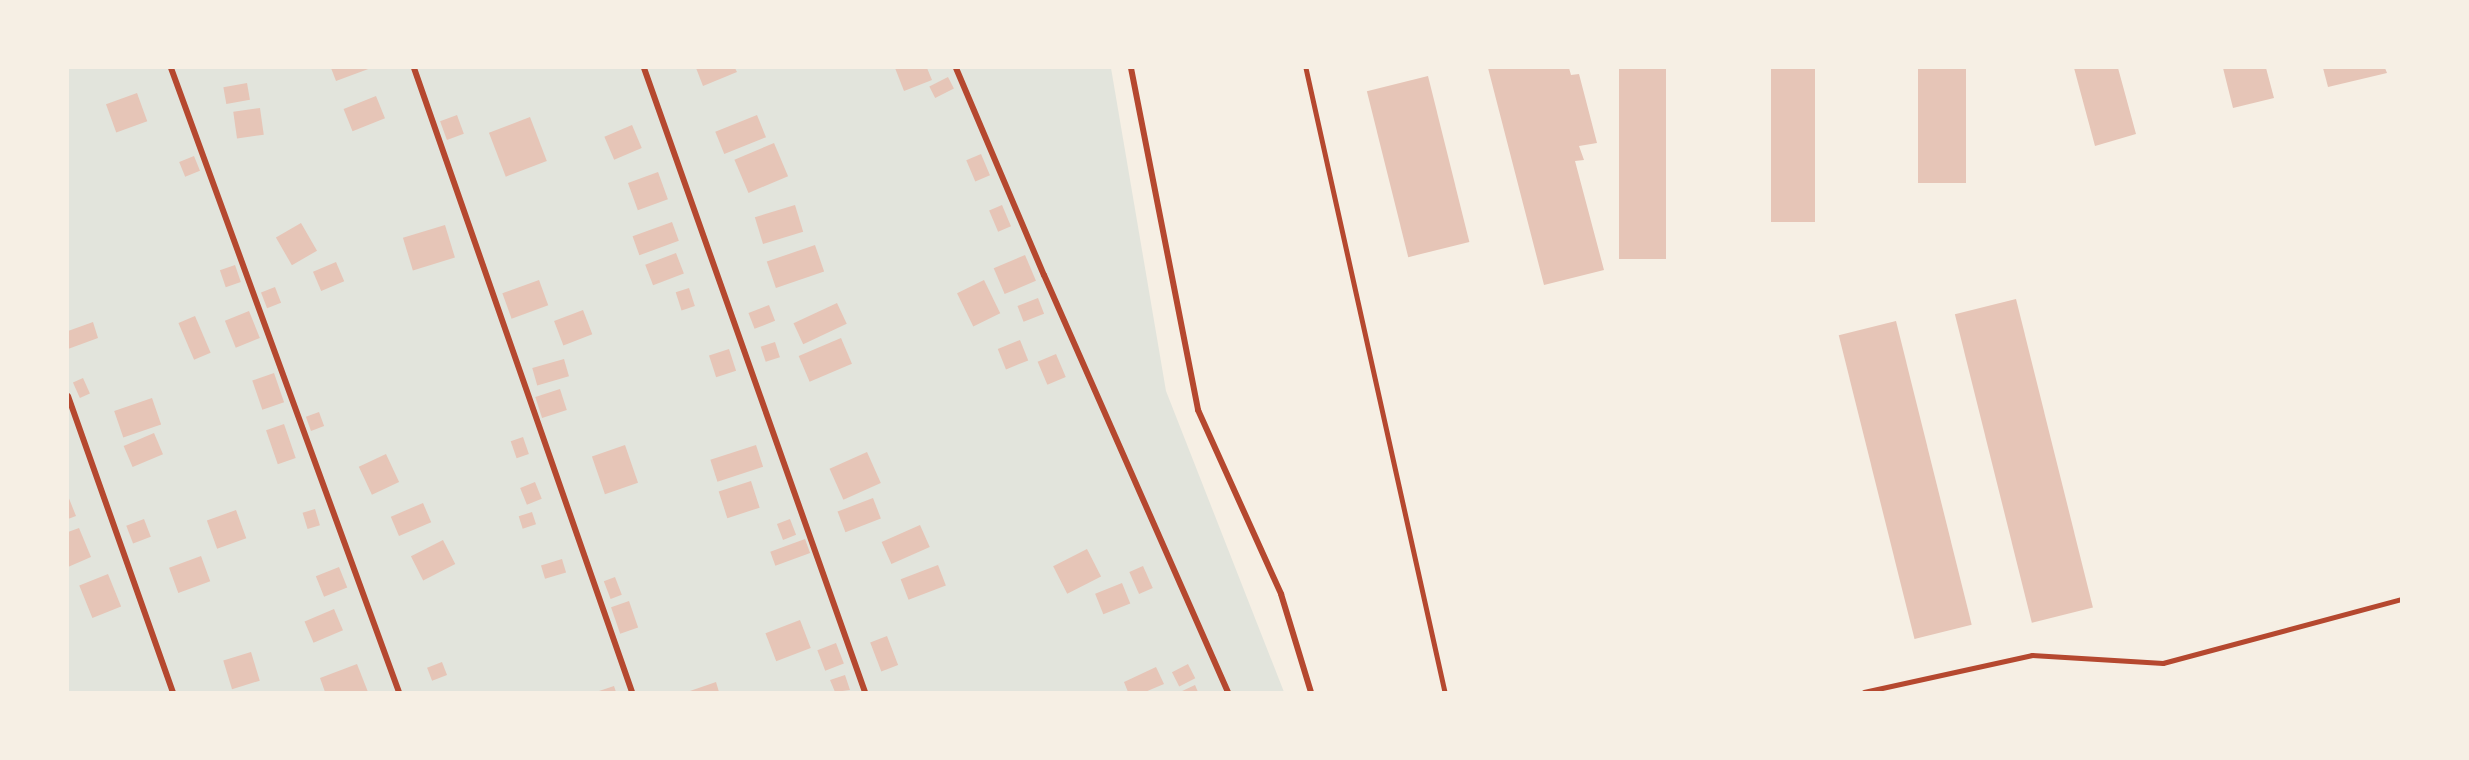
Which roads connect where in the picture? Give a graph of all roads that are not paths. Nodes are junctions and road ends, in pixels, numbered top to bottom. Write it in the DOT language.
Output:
graph roads {
  1 [pos="171,68"];
  2 [pos="414,68"];
  3 [pos="644,68"];
  4 [pos="956,68"];
  5 [pos="1131,68"];
  6 [pos="1306,68"];
  7 [pos="68,396"];
  8 [pos="2402,599"];
  9 [pos="173,693"];
  10 [pos="399,693"];
  11 [pos="632,693"];
  12 [pos="865,693"];
  13 [pos="1228,693"];
  14 [pos="1311,693"];
  15 [pos="1445,693"];
  16 [pos="1864,693"];
  1 -- 10 [label="street"];
  2 -- 11 [label="street"];
  3 -- 12 [label="street"];
  4 -- 13 [label="street"];
  5 -- 14 [label="street"];
  6 -- 15 [label="lane"];
  7 -- 9 [label="street"];
  8 -- 16 [label="lane"];
}
